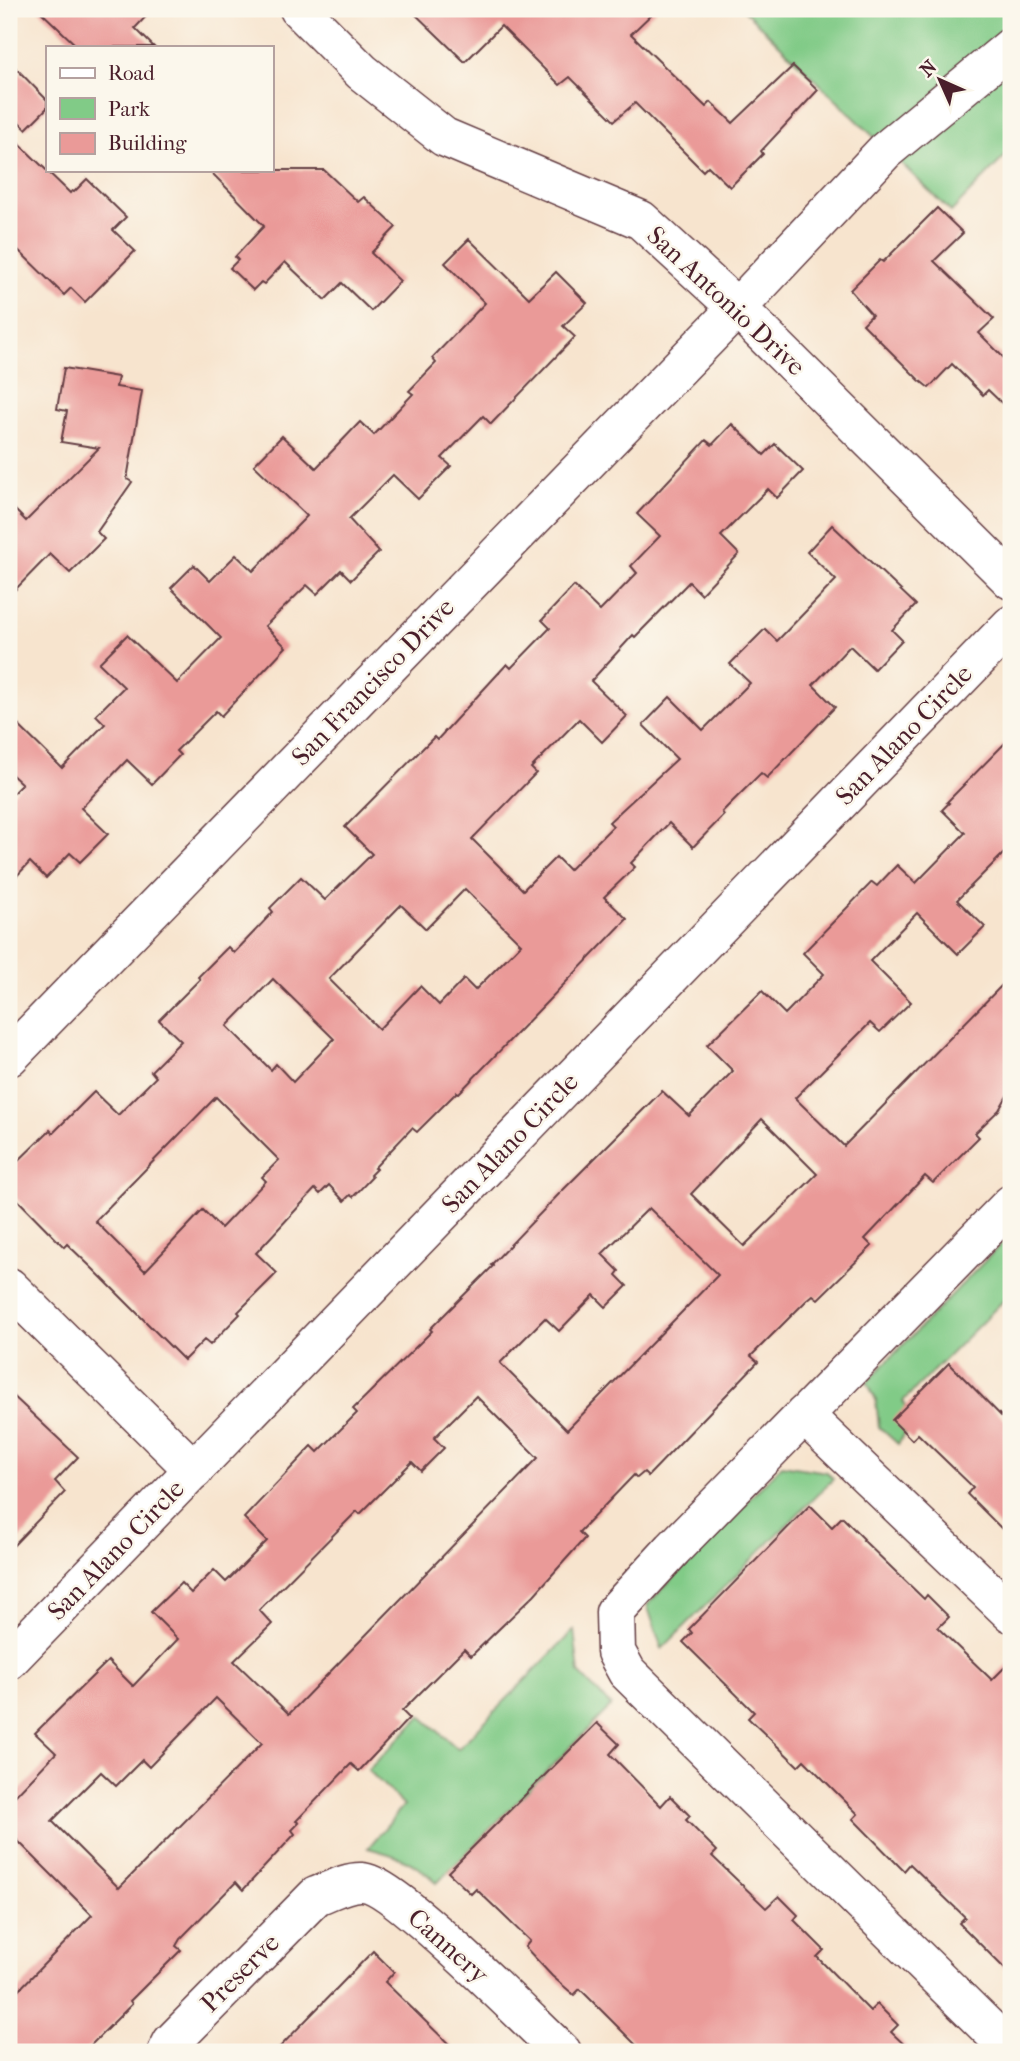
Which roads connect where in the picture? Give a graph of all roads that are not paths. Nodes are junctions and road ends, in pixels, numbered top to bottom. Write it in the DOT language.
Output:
graph roads {
  1 [pos="299,9"];
  2 [pos="1011,47"];
  3 [pos="737,308"];
  4 [pos="1011,580"];
  5 [pos="1011,625"];
  6 [pos="9,1057"];
  7 [pos="1011,1204"];
  8 [pos="9,1287"];
  9 [pos="804,1415"];
  10 [pos="194,1470"];
  11 [pos="1011,1613"];
  12 [pos="9,1660"];
  13 [pos="316,1896"];
  14 [pos="1011,2050"];
  15 [pos="167,2052"];
  16 [pos="562,2052"];
  1 -- 3 [label="street, San Antonio Drive"];
  2 -- 3 [label="street, San Francisco Drive"];
  3 -- 4 [label="street, San Antonio Drive"];
  3 -- 6 [label="street, San Francisco Drive"];
  5 -- 10 [label="street, San Alano Circle"];
  7 -- 9 [label="street"];
  8 -- 10 [label="street"];
  9 -- 11 [label="street"];
  9 -- 14 [label="street"];
  10 -- 12 [label="street, San Alano Circle"];
  13 -- 15 [label="street, Preserve"];
  13 -- 16 [label="street, Cannery"];
}
